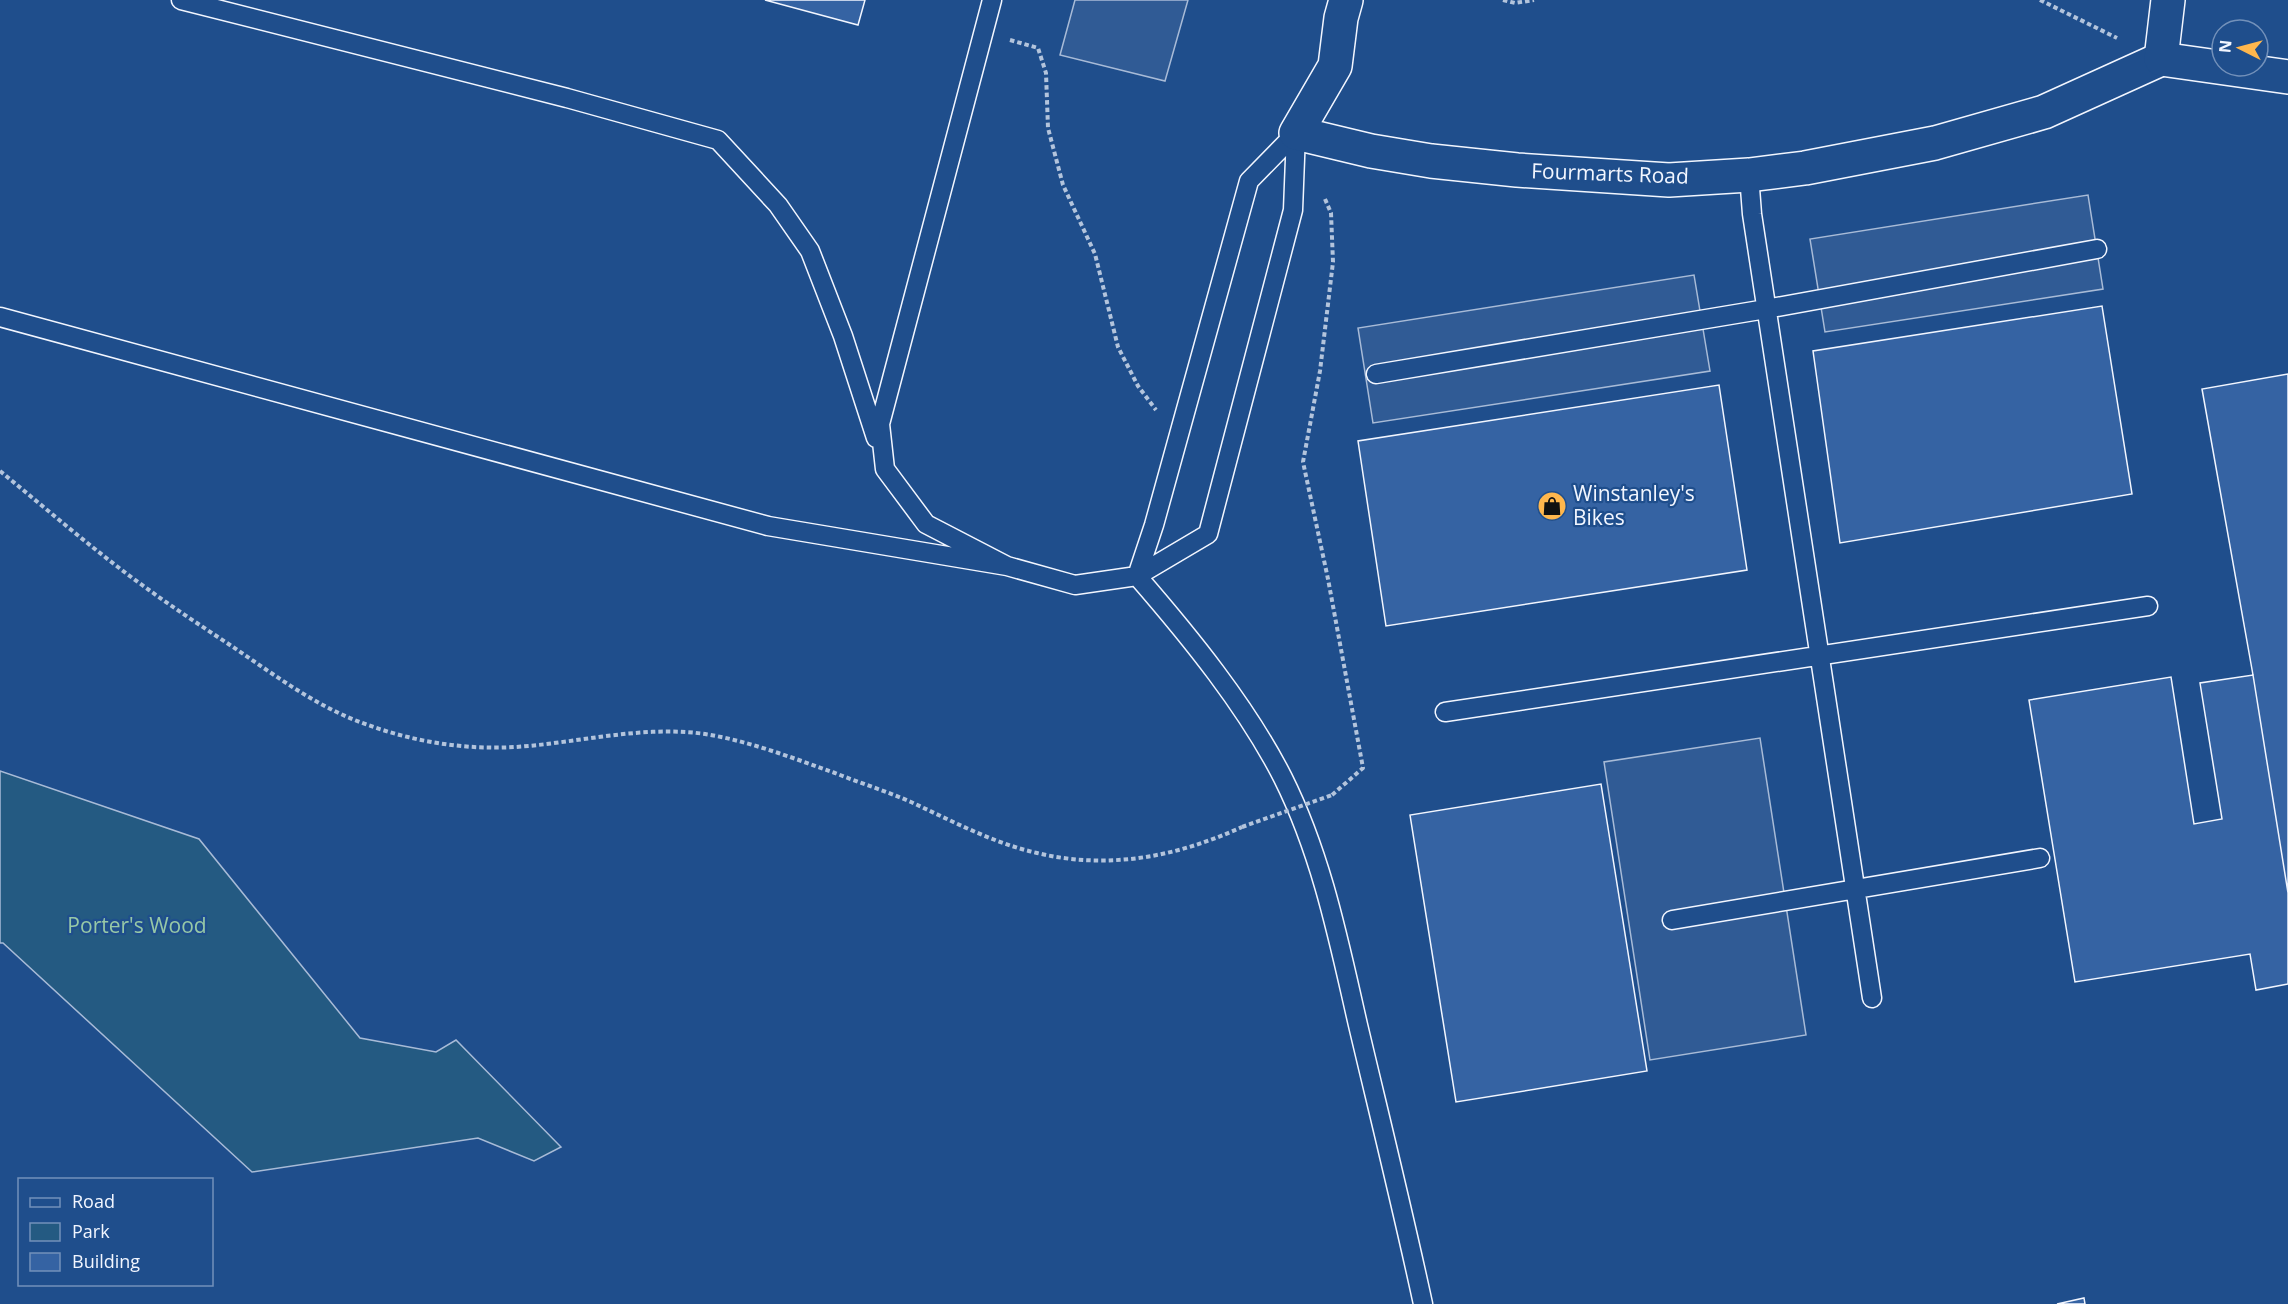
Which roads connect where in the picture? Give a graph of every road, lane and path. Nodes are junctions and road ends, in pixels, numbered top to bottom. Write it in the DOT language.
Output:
graph roads {
  1 [pos="181,0"];
  2 [pos="992,0"];
  3 [pos="1346,0"];
  4 [pos="1503,0"];
  5 [pos="1534,0"];
  6 [pos="2040,0"];
  7 [pos="2168,0"];
  8 [pos="983,33"];
  9 [pos="2161,59"];
  10 [pos="2288,77"];
  11 [pos="1296,133"];
  12 [pos="1749,175"];
  13 [pos="1322,193"];
  14 [pos="2097,249"];
  15 [pos="1766,309"];
  16 [pos="0,317"];
  17 [pos="1376,374"];
  18 [pos="1181,428"];
  19 [pos="885,469"];
  20 [pos="0,471"];
  21 [pos="1007,566"];
  22 [pos="1137,576"];
  23 [pos="2148,606"];
  24 [pos="1820,656"];
  25 [pos="1446,712"];
  26 [pos="2040,858"];
  27 [pos="1855,888"];
  28 [pos="1672,920"];
  29 [pos="1872,998"];
  30 [pos="1423,1304"];
  1 -- 19 [label="lane"];
  2 -- 8 [label="lane"];
  3 -- 11 [label="street"];
  4 -- 5 [label="path"];
  6 -- 9 [label="path"];
  7 -- 9 [label="street"];
  8 -- 18 [label="path"];
  8 -- 19 [label="lane"];
  9 -- 10 [label="street"];
  9 -- 12 [label="street, Fourmarts Road"];
  11 -- 12 [label="street, Fourmarts Road"];
  11 -- 18 [label="lane"];
  11 -- 22 [label="lane"];
  12 -- 15 [label="lane"];
  13 -- 20 [label="path, bridge"];
  14 -- 15 [label="lane"];
  15 -- 17 [label="lane"];
  15 -- 24 [label="lane"];
  16 -- 21 [label="lane"];
  18 -- 22 [label="lane"];
  19 -- 21 [label="lane"];
  21 -- 22 [label="lane"];
  22 -- 30 [label="lane"];
  23 -- 24 [label="lane"];
  24 -- 25 [label="lane"];
  24 -- 27 [label="lane"];
  26 -- 27 [label="lane"];
  27 -- 28 [label="lane"];
  27 -- 29 [label="lane"];
}
